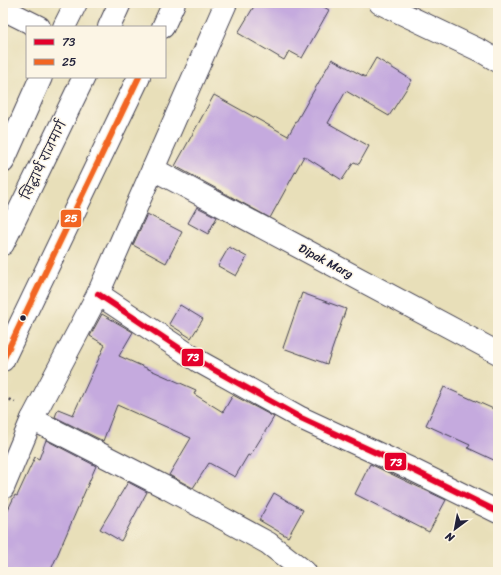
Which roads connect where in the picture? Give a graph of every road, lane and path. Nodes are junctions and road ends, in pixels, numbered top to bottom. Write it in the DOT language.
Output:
graph roads {
  1 [pos="76,3"];
  2 [pos="120,3"];
  3 [pos="174,3"];
  4 [pos="226,3"];
  5 [pos="380,3"];
  6 [pos="3,9"];
  7 [pos="38,26"];
  8 [pos="64,26"];
  9 [pos="109,26"];
  10 [pos="163,26"];
  11 [pos="498,61"];
  12 [pos="41,78"];
  13 [pos="84,78"];
  14 [pos="139,78"];
  15 [pos="3,162"];
  16 [pos="153,169"];
  17 [pos="3,244"];
  18 [pos="98,294"];
  19 [pos="498,353"];
  20 [pos="3,360"];
  21 [pos="32,419"];
  22 [pos="3,488"];
  23 [pos="498,512"];
  24 [pos="305,572"];
  1 -- 8 [label="main road"];
  2 -- 9 [label="main road"];
  3 -- 10 [label="main road"];
  4 -- 16 [label="main road"];
  5 -- 11 [label="main road"];
  6 -- 7 [label="main road"];
  12 -- 15 [label="main road"];
  13 -- 17 [label="main road, सिद्धार्थ राजमार्ग"];
  14 -- 20 [label="main road"];
  16 -- 18 [label="main road"];
  16 -- 19 [label="main road, Dipak Marg"];
  18 -- 21 [label="main road"];
  18 -- 23 [label="main road"];
  21 -- 22 [label="main road"];
  21 -- 24 [label="main road"];
}
